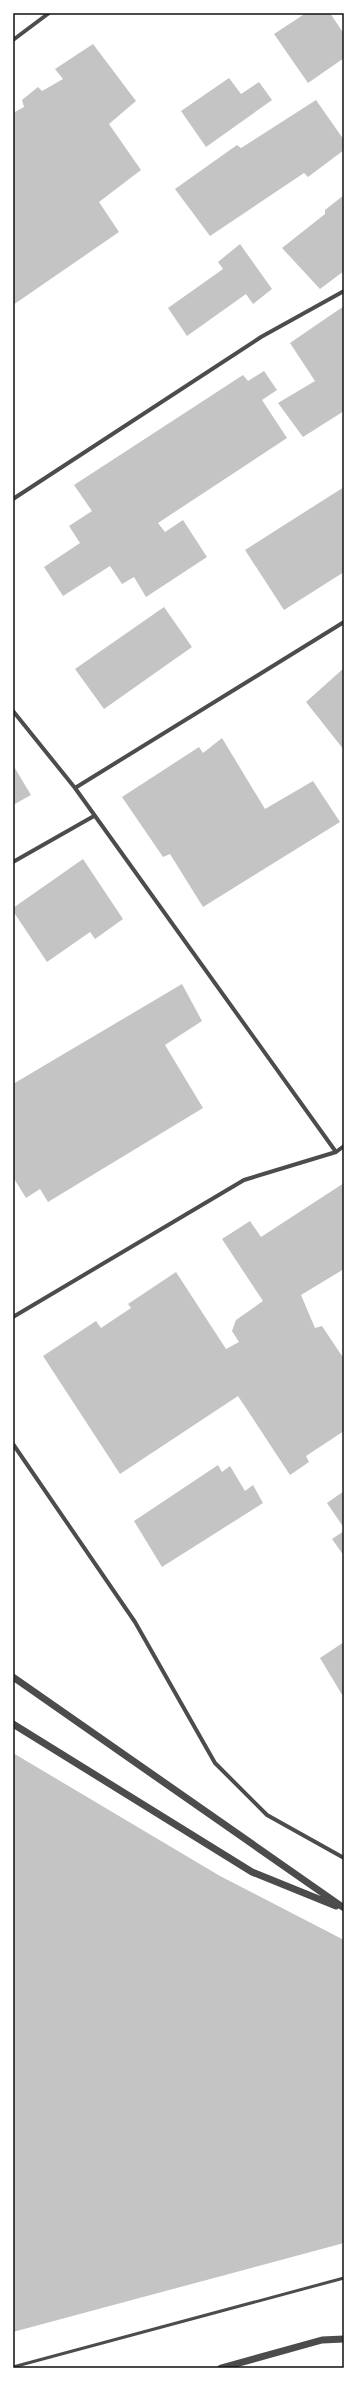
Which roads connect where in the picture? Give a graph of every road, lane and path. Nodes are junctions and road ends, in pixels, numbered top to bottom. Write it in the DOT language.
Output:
graph roads {
  1 [pos="49,13"];
  2 [pos="13,40"];
  3 [pos="344,291"];
  4 [pos="13,499"];
  5 [pos="344,622"];
  6 [pos="13,711"];
  7 [pos="75,788"];
  8 [pos="94,816"];
  9 [pos="13,862"];
  10 [pos="344,1146"];
  11 [pos="336,1152"];
  12 [pos="13,1317"];
  13 [pos="13,1444"];
  14 [pos="13,1677"];
  15 [pos="13,1724"];
  16 [pos="344,1858"];
  17 [pos="344,1909"];
  18 [pos="344,2278"];
  19 [pos="344,2339"];
  20 [pos="13,2367"];
  21 [pos="221,2368"];
  1 -- 2 [label="street"];
  3 -- 4 [label="street"];
  5 -- 7 [label="street"];
  6 -- 7 [label="street"];
  7 -- 8 [label="street"];
  8 -- 9 [label="street"];
  8 -- 11 [label="street"];
  10 -- 11 [label="street"];
  11 -- 12 [label="street"];
  13 -- 16 [label="street"];
  14 -- 17 [label="street"];
  15 -- 17 [label="street"];
  18 -- 20 [label="lane"];
  19 -- 21 [label="street"];
}
